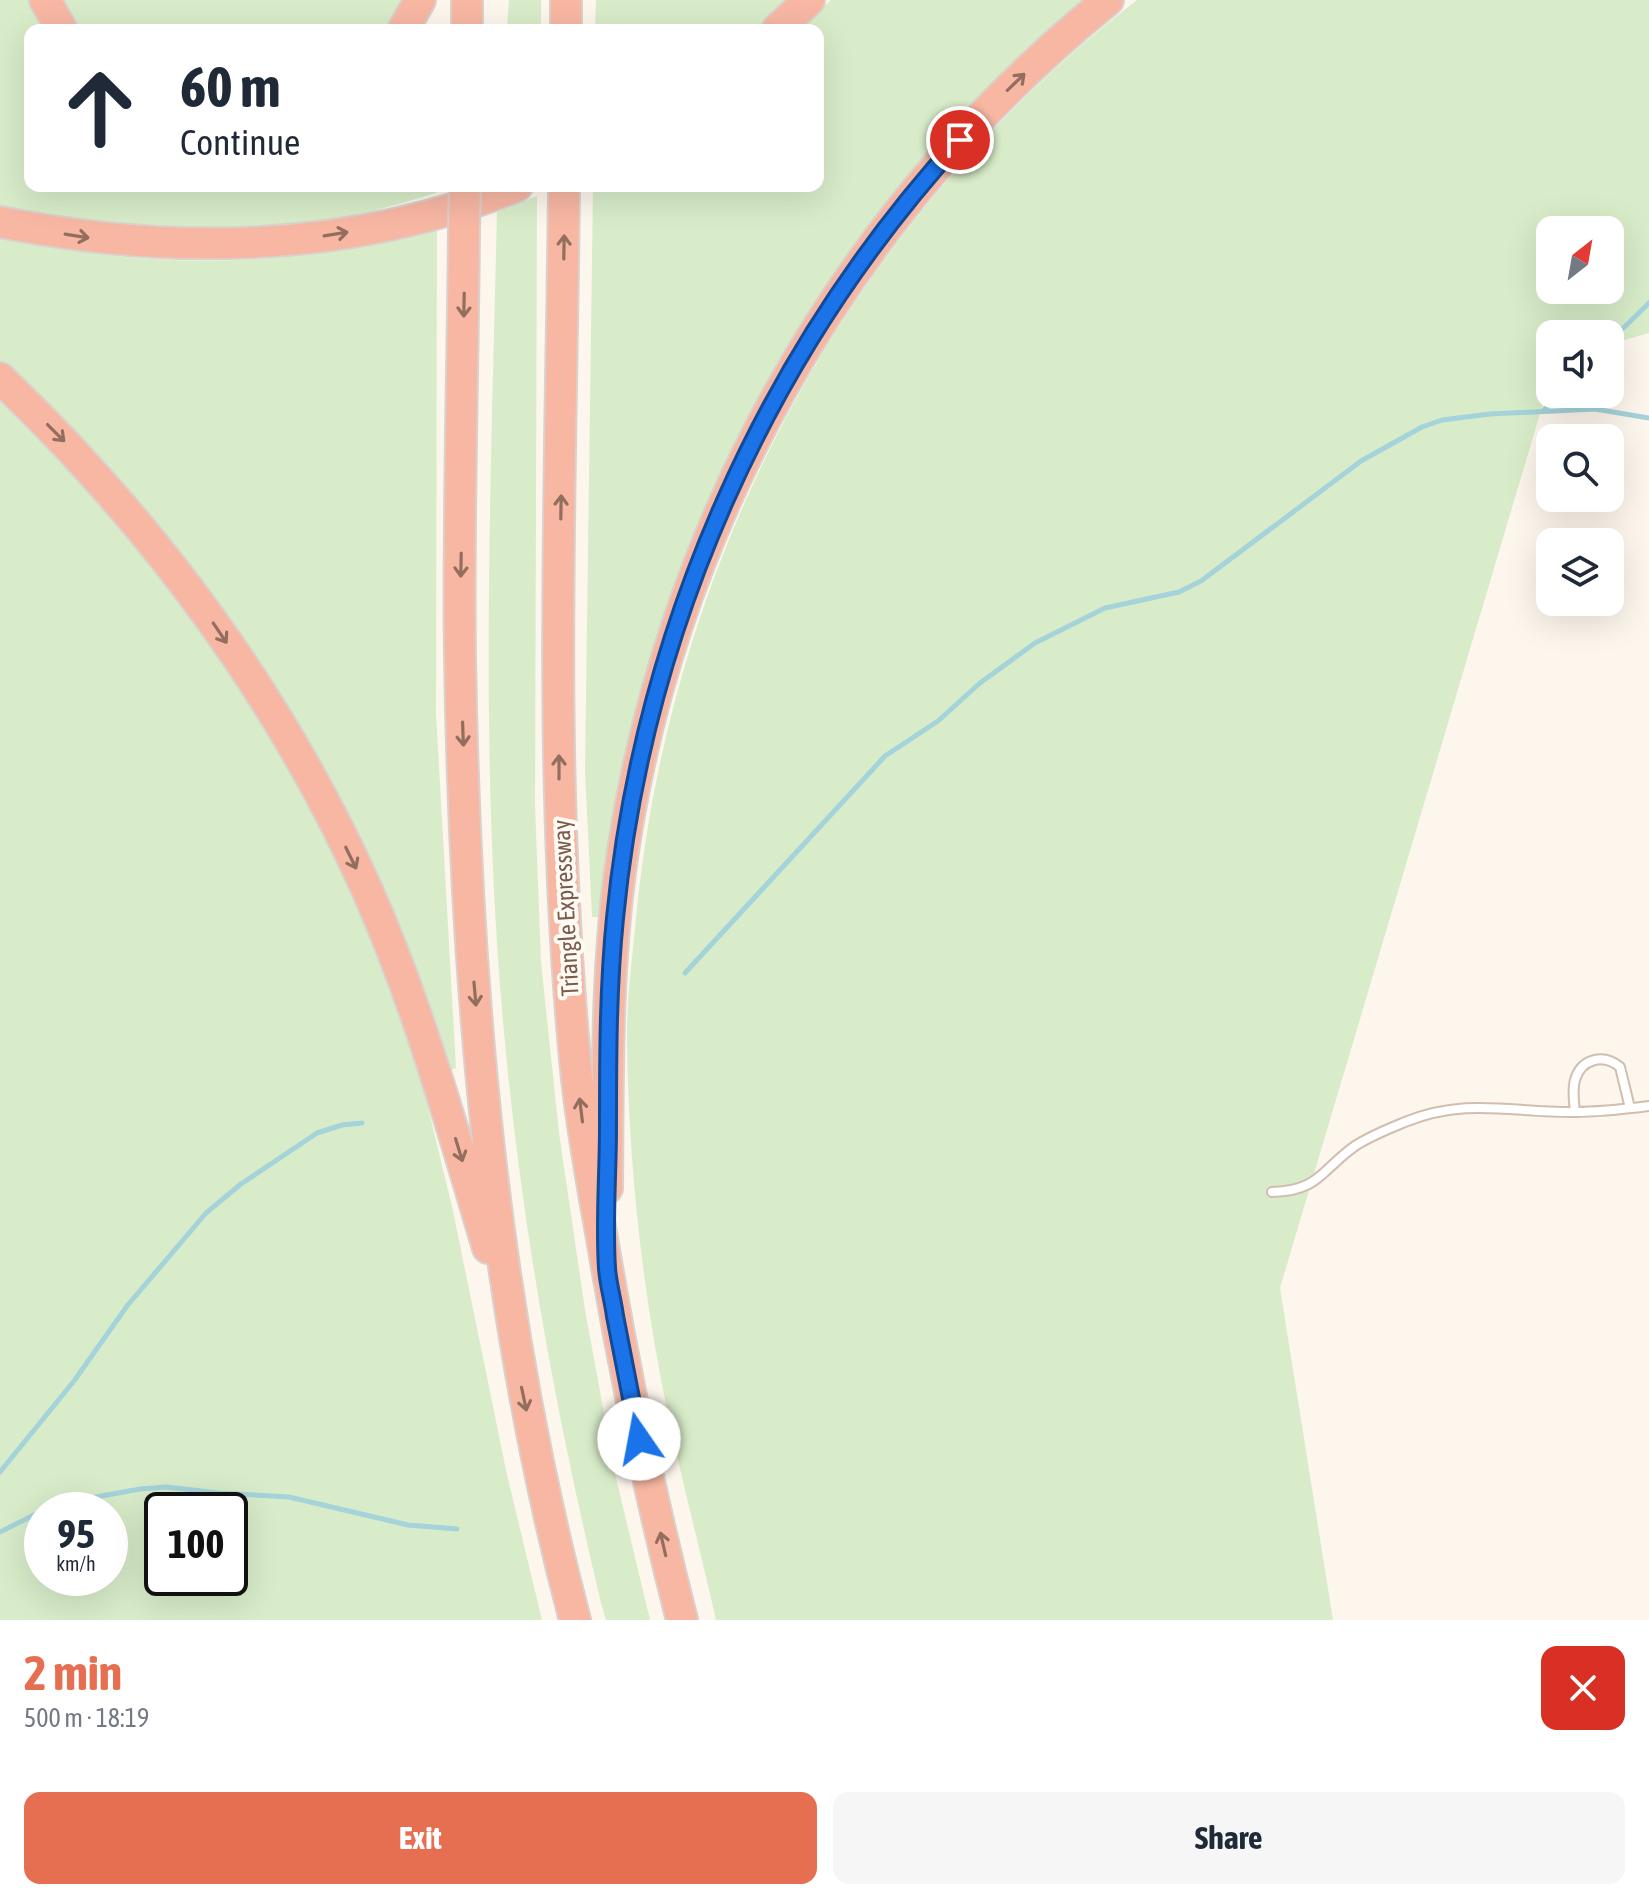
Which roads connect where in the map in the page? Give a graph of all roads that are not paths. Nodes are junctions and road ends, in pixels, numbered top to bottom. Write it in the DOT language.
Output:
graph roads {
  1 [pos="45,0"];
  2 [pos="420,0"];
  3 [pos="467,0"];
  4 [pos="566,0"];
  5 [pos="809,0"];
  6 [pos="1108,0"];
  7 [pos="59,24"];
  8 [pos="406,24"];
  9 [pos="467,24"];
  10 [pos="566,24"];
  11 [pos="783,24"];
  12 [pos="465,192"];
  13 [pos="500,192"];
  14 [pos="564,192"];
  15 [pos="0,222"];
  16 [pos="0,378"];
  17 [pos="1649,1106"];
  18 [pos="1630,1108"];
  19 [pos="1575,1112"];
  20 [pos="1272,1192"];
  21 [pos="607,1270"];
  22 [pos="511,1323"];
  23 [pos="575,1620"];
  24 [pos="682,1620"];
  1 -- 7 [label="highway"];
  2 -- 8 [label="highway"];
  3 -- 9 [label="highway"];
  4 -- 10 [label="highway"];
  5 -- 11 [label="highway"];
  21 -- 6 [label="highway, one-way"];
  12 -- 22 [label="highway, one-way, bridge"];
  15 -- 13 [label="highway, one-way"];
  21 -- 14 [label="highway, Triangle Expressway, one-way"];
  16 -- 22 [label="highway, one-way"];
  17 -- 18 [label="lane"];
  18 -- 19 [label="lane"];
  18 -- 19 [label="lane"];
  19 -- 20 [label="lane"];
  24 -- 21 [label="highway, Triangle Expressway, one-way"];
  22 -- 23 [label="highway, one-way"];
}
